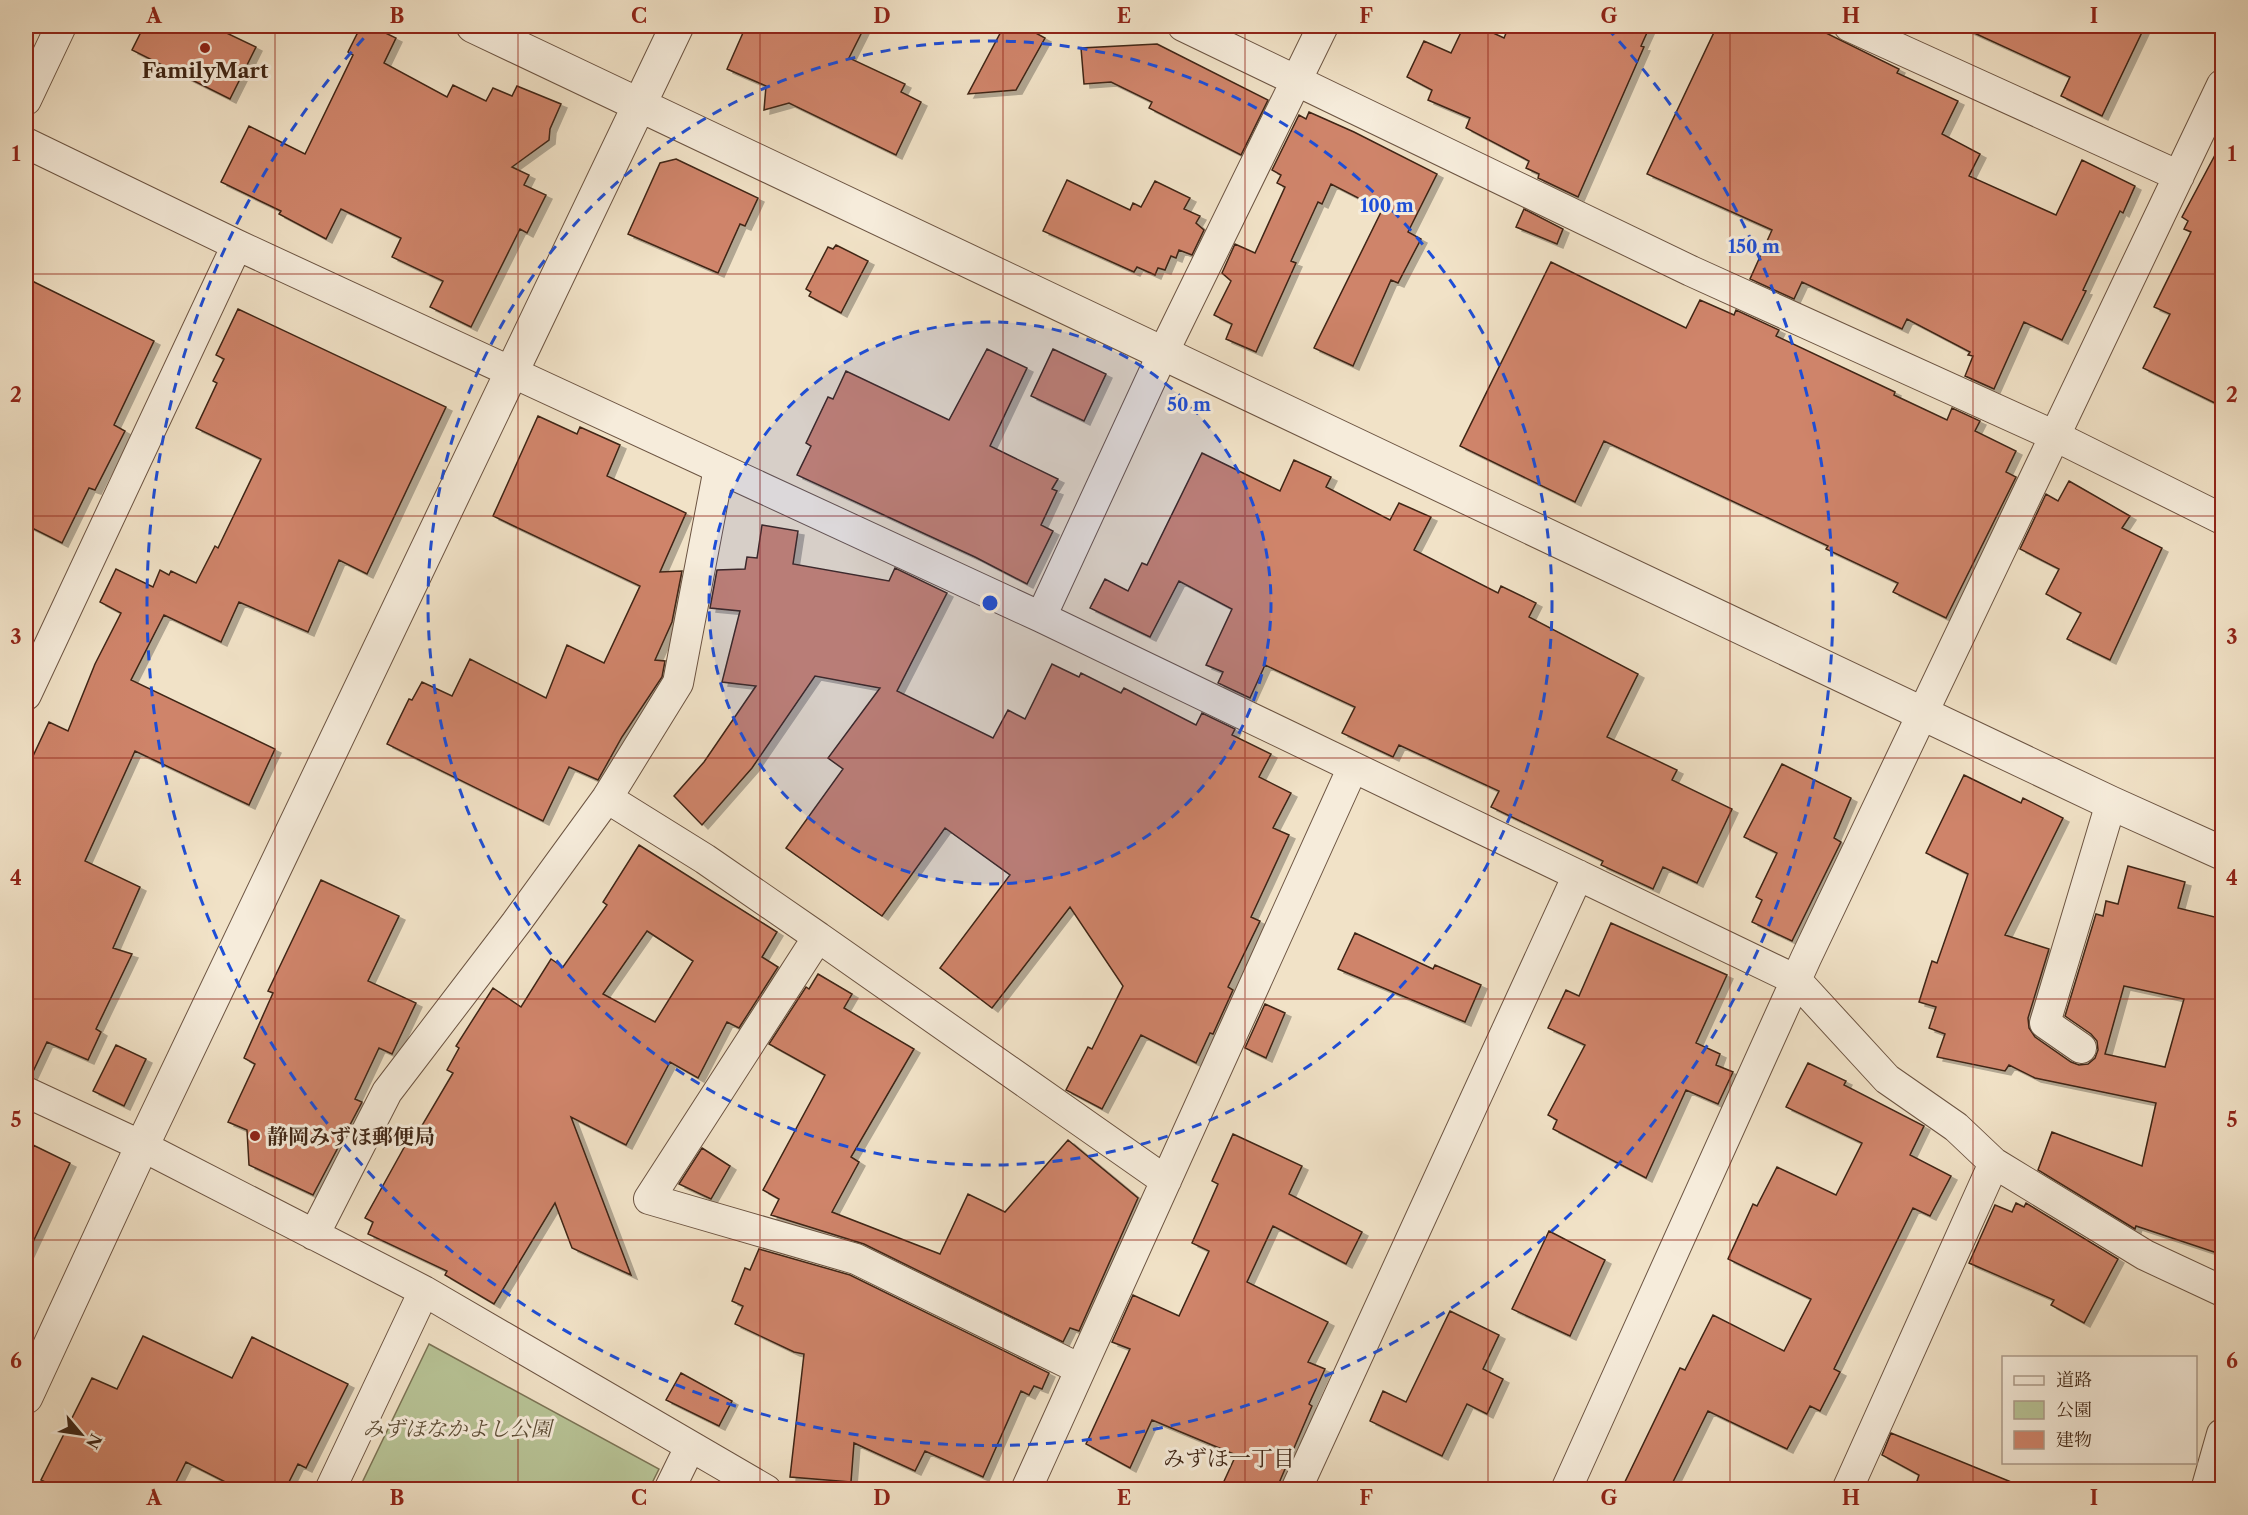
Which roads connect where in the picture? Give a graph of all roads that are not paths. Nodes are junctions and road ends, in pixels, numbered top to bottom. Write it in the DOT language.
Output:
graph roads {
  1 [pos="61,26"];
  2 [pos="474,26"];
  3 [pos="677,26"];
  4 [pos="1183,26"];
  5 [pos="1323,26"];
  6 [pos="1849,26"];
  7 [pos="1297,78"];
  8 [pos="2223,85"];
  9 [pos="26,100"];
  10 [pos="641,103"];
  11 [pos="26,143"];
  12 [pos="2179,176"];
  13 [pos="237,245"];
  14 [pos="1163,353"];
  15 [pos="513,373"];
  16 [pos="2055,436"];
  17 [pos="719,468"];
  18 [pos="2223,519"];
  19 [pos="1041,617"];
  20 [pos="26,695"];
  21 [pos="1924,712"];
  22 [pos="1353,767"];
  23 [pos="607,798"];
  24 [pos="2111,803"];
  25 [pos="2223,853"];
  26 [pos="1578,875"];
  27 [pos="818,937"];
  28 [pos="1796,980"];
  29 [pos="2081,1048"];
  30 [pos="26,1092"];
  31 [pos="142,1146"];
  32 [pos="1994,1163"];
  33 [pos="1166,1181"];
  34 [pos="314,1235"];
  35 [pos="424,1291"];
  36 [pos="2223,1291"];
  37 [pos="1080,1369"];
  38 [pos="26,1397"];
  39 [pos="2223,1434"];
  40 [pos="690,1447"];
  41 [pos="330,1490"];
  42 [pos="669,1490"];
  43 [pos="766,1490"];
  44 [pos="1026,1490"];
  45 [pos="1296,1490"];
  46 [pos="1566,1490"];
  47 [pos="1847,1490"];
  48 [pos="2206,1490"];
  1 -- 9 [label="street"];
  2 -- 10 [label="street"];
  3 -- 10 [label="street"];
  4 -- 7 [label="street"];
  5 -- 7 [label="street"];
  6 -- 12 [label="street"];
  7 -- 14 [label="street"];
  7 -- 16 [label="street"];
  8 -- 12 [label="street"];
  10 -- 14 [label="street"];
  10 -- 15 [label="street"];
  11 -- 13 [label="street"];
  12 -- 16 [label="street"];
  13 -- 15 [label="street"];
  13 -- 20 [label="street"];
  14 -- 19 [label="street"];
  14 -- 21 [label="street"];
  15 -- 17 [label="street"];
  15 -- 31 [label="street"];
  16 -- 18 [label="street"];
  16 -- 21 [label="street"];
  17 -- 19 [label="street"];
  17 -- 23 [label="street"];
  19 -- 22 [label="street"];
  21 -- 24 [label="street"];
  21 -- 28 [label="street"];
  22 -- 26 [label="street"];
  22 -- 33 [label="street"];
  23 -- 27 [label="street"];
  23 -- 34 [label="street"];
  24 -- 25 [label="street"];
  24 -- 29 [label="street"];
  26 -- 28 [label="street"];
  26 -- 45 [label="street"];
  27 -- 33 [label="street"];
  27 -- 37 [label="street"];
  28 -- 32 [label="street"];
  28 -- 46 [label="street"];
  30 -- 31 [label="street"];
  31 -- 34 [label="street"];
  31 -- 38 [label="street"];
  32 -- 36 [label="street"];
  32 -- 47 [label="street"];
  33 -- 37 [label="street"];
  34 -- 35 [label="street"];
  35 -- 40 [label="street"];
  35 -- 41 [label="street"];
  37 -- 44 [label="street"];
  39 -- 48 [label="street"];
  40 -- 42 [label="street"];
  40 -- 43 [label="street"];
}
